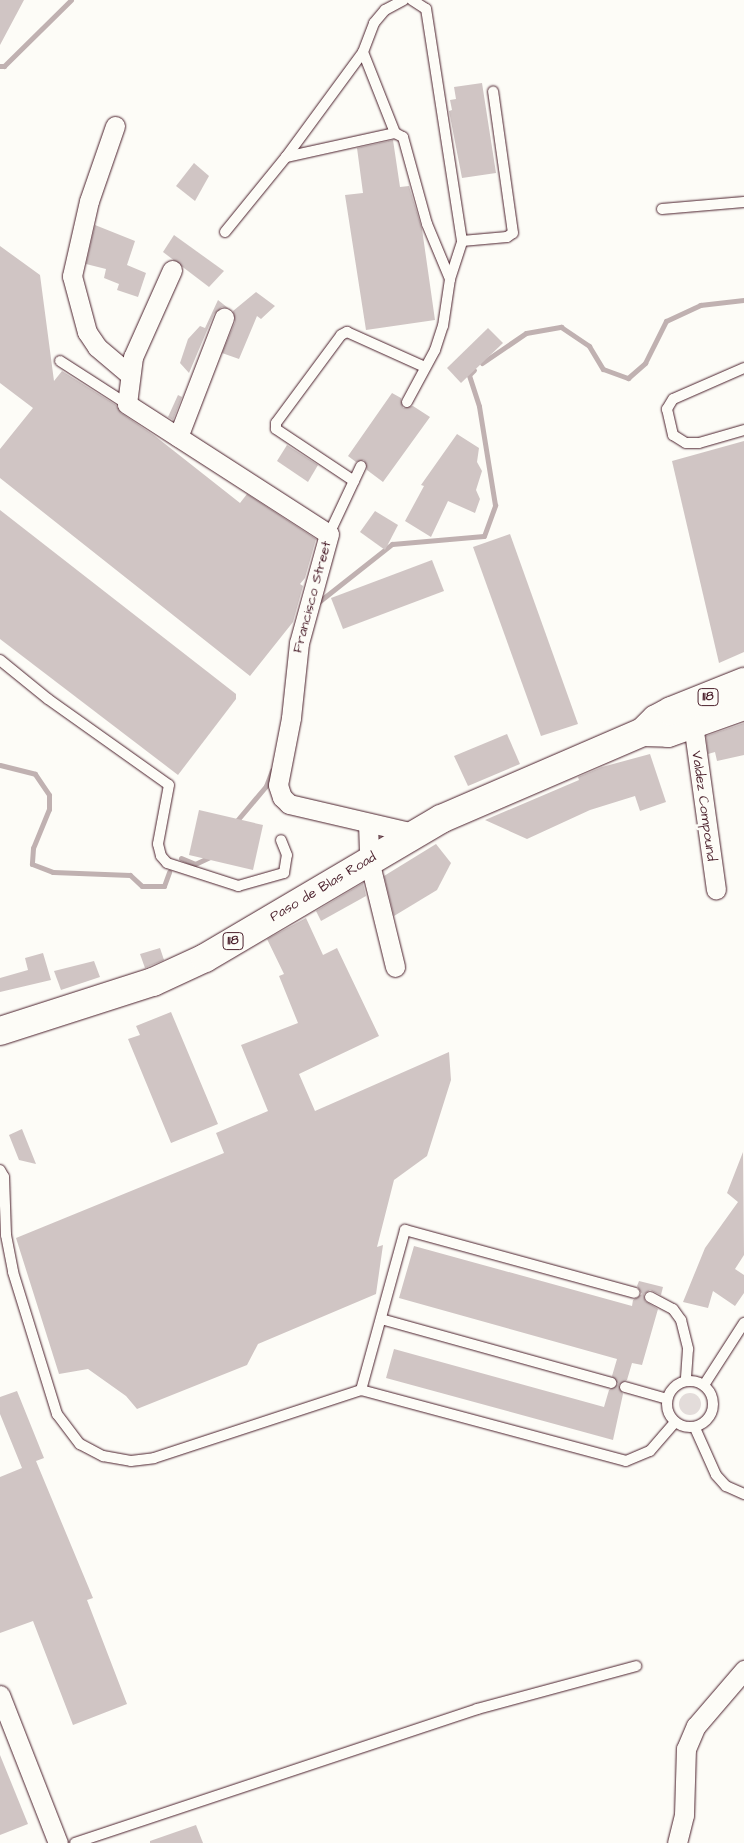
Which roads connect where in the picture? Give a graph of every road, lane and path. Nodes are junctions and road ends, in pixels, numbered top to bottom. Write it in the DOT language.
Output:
graph roads {
  1 [pos="404,0"];
  2 [pos="412,0"];
  3 [pos="363,52"];
  4 [pos="493,92"];
  5 [pos="115,126"];
  6 [pos="395,133"];
  7 [pos="286,157"];
  8 [pos="744,202"];
  9 [pos="662,209"];
  10 [pos="225,232"];
  11 [pos="462,241"];
  12 [pos="172,270"];
  13 [pos="450,279"];
  14 [pos="224,318"];
  15 [pos="60,361"];
  16 [pos="425,367"];
  17 [pos="744,368"];
  18 [pos="130,376"];
  19 [pos="407,402"];
  20 [pos="127,404"];
  21 [pos="744,430"];
  22 [pos="178,437"];
  23 [pos="361,466"];
  24 [pos="354,481"];
  25 [pos="329,534"];
  26 [pos="0,660"];
  27 [pos="744,682"];
  28 [pos="744,706"];
  29 [pos="693,724"];
  30 [pos="643,732"];
  31 [pos="368,822"];
  32 [pos="414,833"];
  33 [pos="281,840"];
  34 [pos="369,860"];
  35 [pos="716,889"];
  36 [pos="395,967"];
  37 [pos="0,1031"];
  38 [pos="0,1170"];
  39 [pos="635,1293"];
  40 [pos="650,1297"];
  41 [pos="381,1319"];
  42 [pos="744,1323"];
  43 [pos="686,1381"];
  44 [pos="610,1383"];
  45 [pos="704,1385"];
  46 [pos="625,1387"];
  47 [pos="361,1390"];
  48 [pos="667,1399"];
  49 [pos="675,1422"];
  50 [pos="695,1428"];
  51 [pos="744,1494"];
  52 [pos="636,1666"];
  53 [pos="744,1670"];
  54 [pos="0,1695"];
  55 [pos="58,1843"];
  56 [pos="76,1843"];
  57 [pos="676,1843"];
  1 -- 3 [label="lane"];
  2 -- 11 [label="lane"];
  3 -- 6 [label="lane"];
  3 -- 7 [label="lane"];
  4 -- 11 [label="lane"];
  5 -- 18 [label="street"];
  6 -- 7 [label="lane"];
  6 -- 13 [label="lane"];
  7 -- 10 [label="lane"];
  8 -- 9 [label="lane"];
  11 -- 13 [label="lane"];
  12 -- 18 [label="street"];
  13 -- 16 [label="lane"];
  14 -- 22 [label="street"];
  15 -- 20 [label="lane, Francisco Street"];
  16 -- 19 [label="lane"];
  16 -- 24 [label="lane"];
  17 -- 21 [label="lane"];
  18 -- 20 [label="street"];
  20 -- 22 [label="street, Francisco Street"];
  22 -- 25 [label="street, Francisco Street"];
  23 -- 24 [label="lane"];
  24 -- 25 [label="lane"];
  25 -- 31 [label="street, Francisco Street"];
  26 -- 33 [label="lane"];
  27 -- 30 [label="main road, Paso de Blas Road / 118"];
  28 -- 29 [label="main road, Paso de Blas Road / 118"];
  29 -- 30 [label="main road, Paso de Blas Road / 118"];
  29 -- 35 [label="street, Valdez Compound"];
  30 -- 32 [label="main road, Paso de Blas Road / 118"];
  31 -- 32 [label="street, Francisco Street"];
  31 -- 34 [label="street"];
  32 -- 34 [label="main road, Paso de Blas Road / 118"];
  34 -- 36 [label="street"];
  34 -- 37 [label="main road, Paso de Blas Road / 118"];
  38 -- 47 [label="lane"];
  39 -- 41 [label="lane"];
  40 -- 43 [label="lane"];
  41 -- 44 [label="lane"];
  41 -- 47 [label="lane"];
  42 -- 45 [label="lane"];
  43 -- 45 [label="lane"];
  43 -- 48 [label="lane"];
  45 -- 50 [label="lane"];
  46 -- 48 [label="lane"];
  47 -- 49 [label="lane"];
  48 -- 49 [label="lane"];
  49 -- 50 [label="lane"];
  50 -- 51 [label="lane"];
  52 -- 56 [label="lane"];
  53 -- 57 [label="street"];
  54 -- 55 [label="street"];
}
